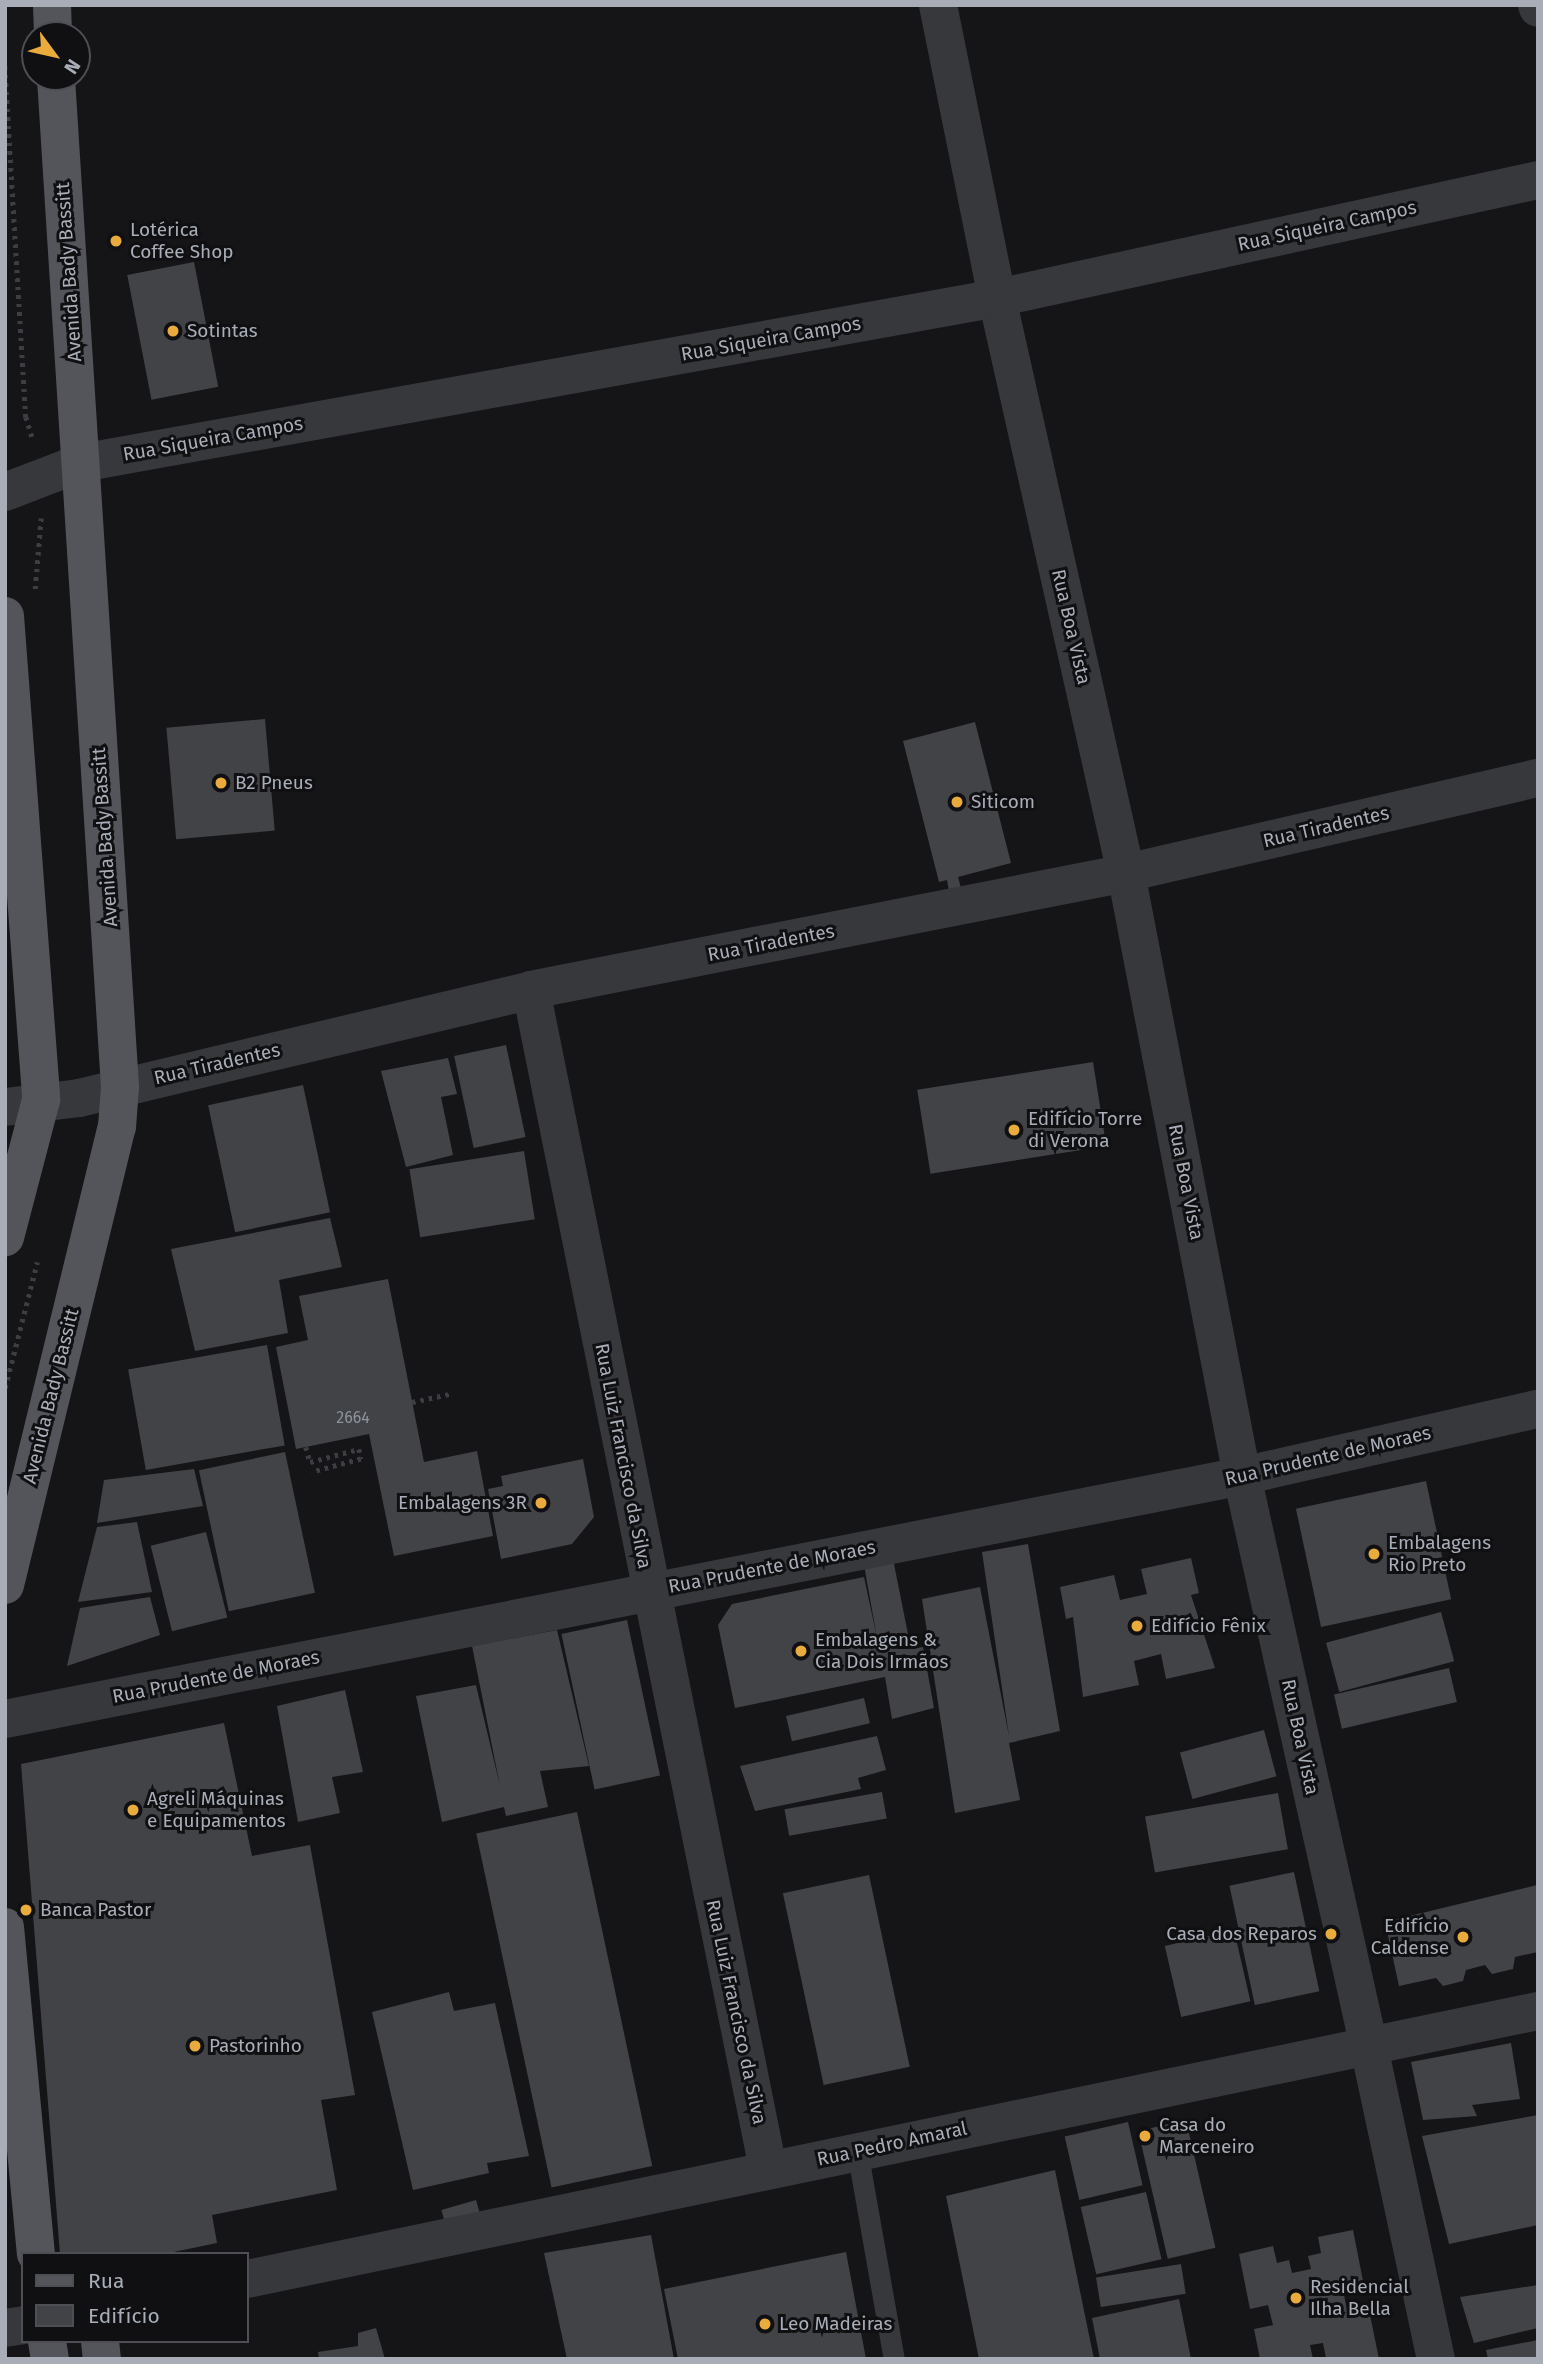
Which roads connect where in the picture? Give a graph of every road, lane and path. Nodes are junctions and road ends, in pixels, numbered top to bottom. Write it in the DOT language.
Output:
graph roads {
  1 [pos="938,5"];
  2 [pos="5,66"];
  3 [pos="57,91"];
  4 [pos="1538,180"];
  5 [pos="996,298"];
  6 [pos="37,452"];
  7 [pos="81,463"];
  8 [pos="5,492"];
  9 [pos="5,616"];
  10 [pos="1538,778"];
  11 [pos="1126,873"];
  12 [pos="531,990"];
  13 [pos="120,1087"];
  14 [pos="23,1103"];
  15 [pos="5,1237"];
  16 [pos="37,1258"];
  17 [pos="5,1388"];
  18 [pos="450,1394"];
  19 [pos="412,1402"];
  20 [pos="1538,1409"];
  21 [pos="306,1447"];
  22 [pos="313,1472"];
  23 [pos="1242,1476"];
  24 [pos="5,1586"];
  25 [pos="649,1590"];
  26 [pos="5,1719"];
  27 [pos="5,1927"];
  28 [pos="1538,2011"];
  29 [pos="1369,2047"];
  30 [pos="857,2150"];
  31 [pos="768,2169"];
  32 [pos="36,2252"];
  33 [pos="248,2279"];
  34 [pos="894,2359"];
  35 [pos="1436,2359"];
  1 -- 5 [label="street, Rua Boa Vista"];
  2 -- 6 [label="path"];
  3 -- 7 [label="main road, Avenida Bady Bassitt"];
  4 -- 5 [label="street, Rua Siqueira Campos"];
  5 -- 7 [label="street, Rua Siqueira Campos"];
  5 -- 11 [label="street, Rua Boa Vista"];
  7 -- 8 [label="street, Rua Siqueira Campos"];
  7 -- 13 [label="main road, Avenida Bady Bassitt"];
  9 -- 14 [label="main road"];
  10 -- 11 [label="street, Rua Tiradentes"];
  11 -- 12 [label="street, Rua Tiradentes"];
  11 -- 23 [label="street, Rua Boa Vista"];
  12 -- 13 [label="street, Rua Tiradentes"];
  12 -- 25 [label="street, Rua Luiz Francisco da Silva"];
  13 -- 14 [label="street, Rua Tiradentes"];
  13 -- 24 [label="main road, Avenida Bady Bassitt"];
  14 -- 15 [label="main road"];
  16 -- 17 [label="path"];
  18 -- 19 [label="path"];
  20 -- 23 [label="street, Rua Prudente de Moraes"];
  21 -- 22 [label="path"];
  23 -- 25 [label="street, Rua Prudente de Moraes"];
  23 -- 29 [label="street, Rua Boa Vista"];
  25 -- 26 [label="street, Rua Prudente de Moraes"];
  25 -- 31 [label="street, Rua Luiz Francisco da Silva"];
  27 -- 32 [label="main road"];
  28 -- 29 [label="street, Rua Pedro Amaral"];
  29 -- 30 [label="street, Rua Pedro Amaral"];
  29 -- 35 [label="street, Rua Boa Vista"];
  30 -- 31 [label="street, Rua Pedro Amaral"];
  30 -- 34 [label="lane"];
  31 -- 33 [label="street, Rua Pedro Amaral"];
}
